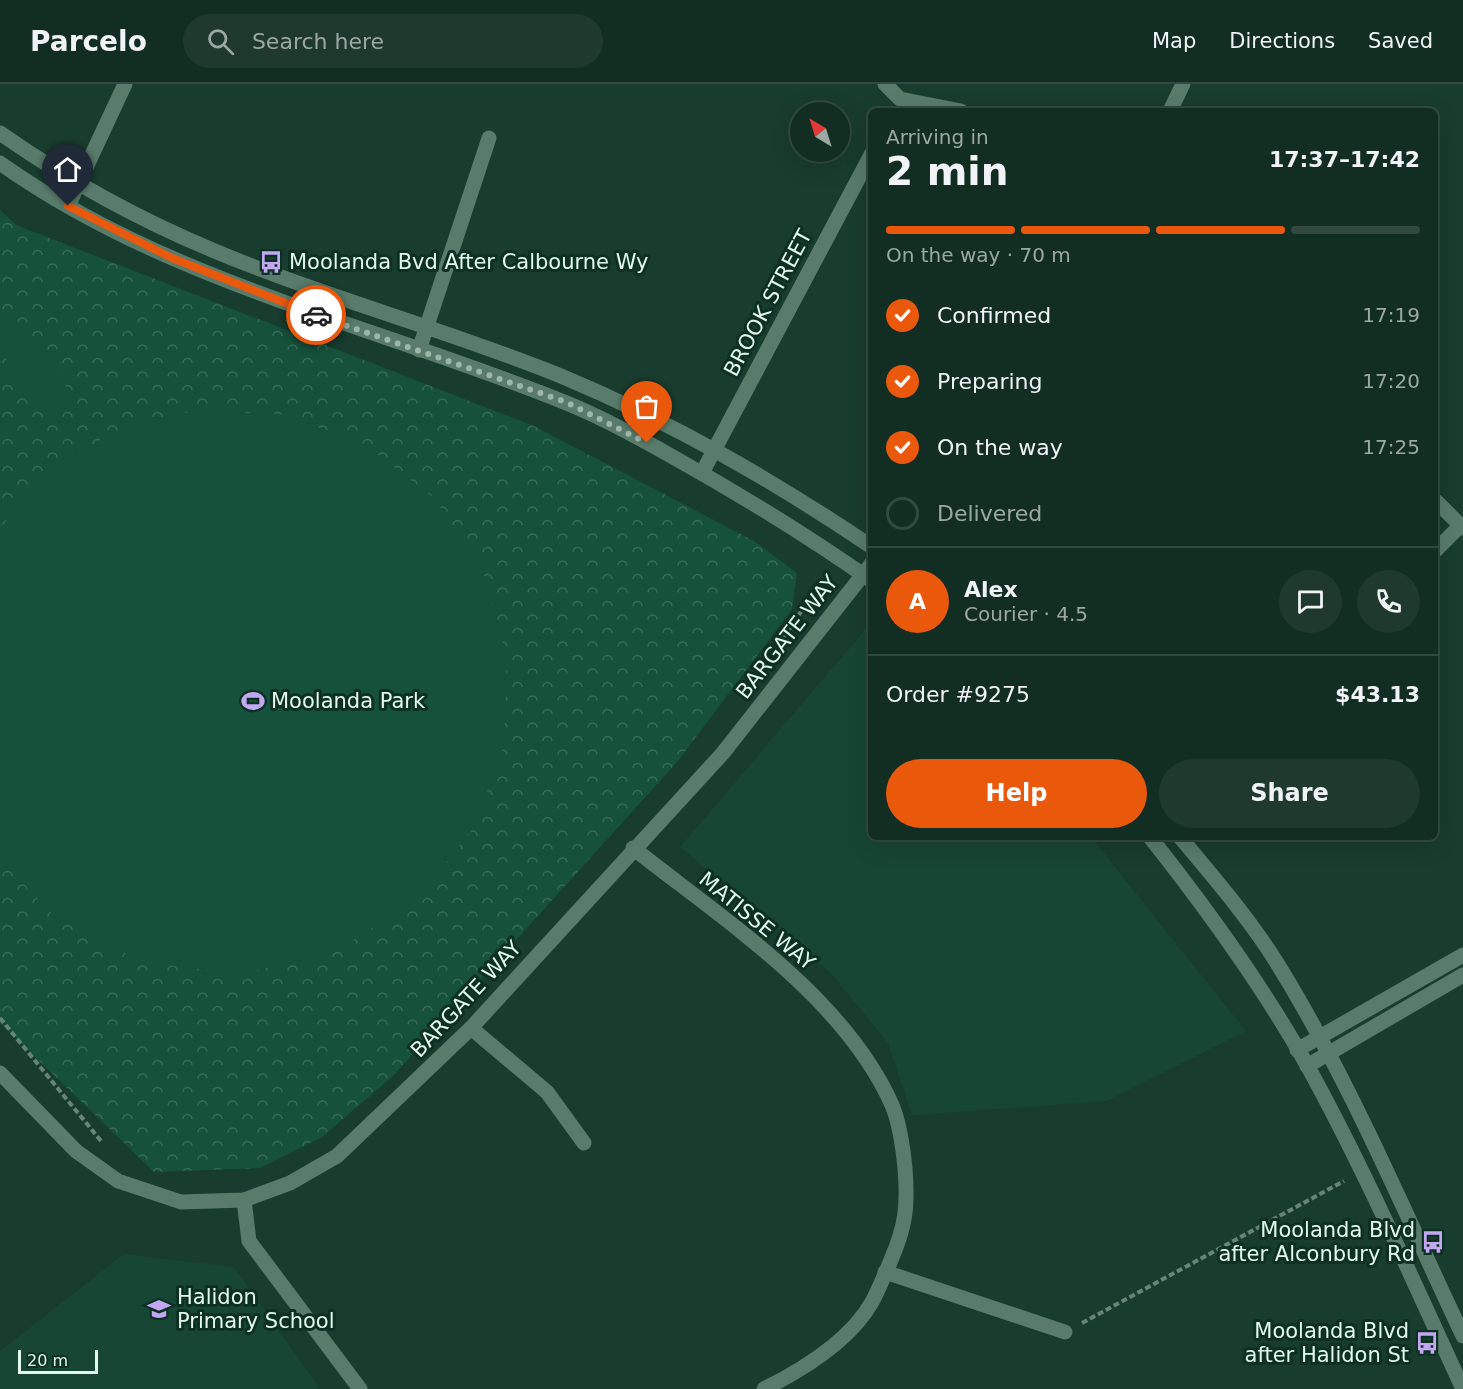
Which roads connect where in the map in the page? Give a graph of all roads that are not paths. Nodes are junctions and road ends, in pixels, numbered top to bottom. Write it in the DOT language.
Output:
graph roads {
  1 [pos="124,84"];
  2 [pos="885,84"];
  3 [pos="1183,84"];
  4 [pos="897,105"];
  5 [pos="929,108"];
  6 [pos="1171,108"];
  7 [pos="0,133"];
  8 [pos="489,138"];
  9 [pos="868,160"];
  10 [pos="0,163"];
  11 [pos="79,184"];
  12 [pos="68,206"];
  13 [pos="426,328"];
  14 [pos="419,350"];
  15 [pos="714,448"];
  16 [pos="702,473"];
  17 [pos="1438,503"];
  18 [pos="1462,527"];
  19 [pos="868,544"];
  20 [pos="1438,548"];
  21 [pos="868,572"];
  22 [pos="868,574"];
  23 [pos="1152,840"];
  24 [pos="1182,840"];
  25 [pos="633,848"];
  26 [pos="1463,955"];
  27 [pos="1463,975"];
  28 [pos="471,1028"];
  29 [pos="1319,1036"];
  30 [pos="1297,1050"];
  31 [pos="1328,1053"];
  32 [pos="1307,1066"];
  33 [pos="0,1073"];
  34 [pos="584,1143"];
  35 [pos="244,1200"];
  36 [pos="885,1272"];
  37 [pos="1065,1332"];
  38 [pos="1463,1336"];
  39 [pos="360,1389"];
  40 [pos="764,1389"];
  41 [pos="1463,1389"];
  1 -- 11 [label="street"];
  2 -- 4 [label="street"];
  3 -- 6 [label="street"];
  4 -- 5 [label="street"];
  7 -- 11 [label="street"];
  8 -- 13 [label="street"];
  9 -- 15 [label="street, BROOK STREET"];
  10 -- 12 [label="street"];
  11 -- 12 [label="street"];
  11 -- 13 [label="street"];
  12 -- 14 [label="street"];
  13 -- 14 [label="street"];
  13 -- 15 [label="street"];
  14 -- 16 [label="street"];
  15 -- 16 [label="street, BROOK STREET"];
  15 -- 19 [label="street"];
  16 -- 21 [label="street"];
  17 -- 18 [label="street"];
  18 -- 20 [label="street"];
  22 -- 25 [label="street, BARGATE WAY"];
  23 -- 30 [label="street"];
  24 -- 29 [label="street"];
  25 -- 28 [label="street, BARGATE WAY"];
  25 -- 36 [label="street, MATISSE WAY"];
  26 -- 29 [label="street"];
  27 -- 31 [label="street"];
  28 -- 34 [label="street"];
  28 -- 35 [label="street, BARGATE WAY"];
  29 -- 30 [label="street"];
  29 -- 31 [label="street"];
  30 -- 32 [label="street"];
  31 -- 32 [label="street"];
  31 -- 38 [label="street"];
  32 -- 41 [label="street"];
  33 -- 35 [label="street, BARGATE WAY"];
  35 -- 39 [label="street"];
  36 -- 37 [label="street"];
  36 -- 40 [label="street, MATISSE WAY"];
}
